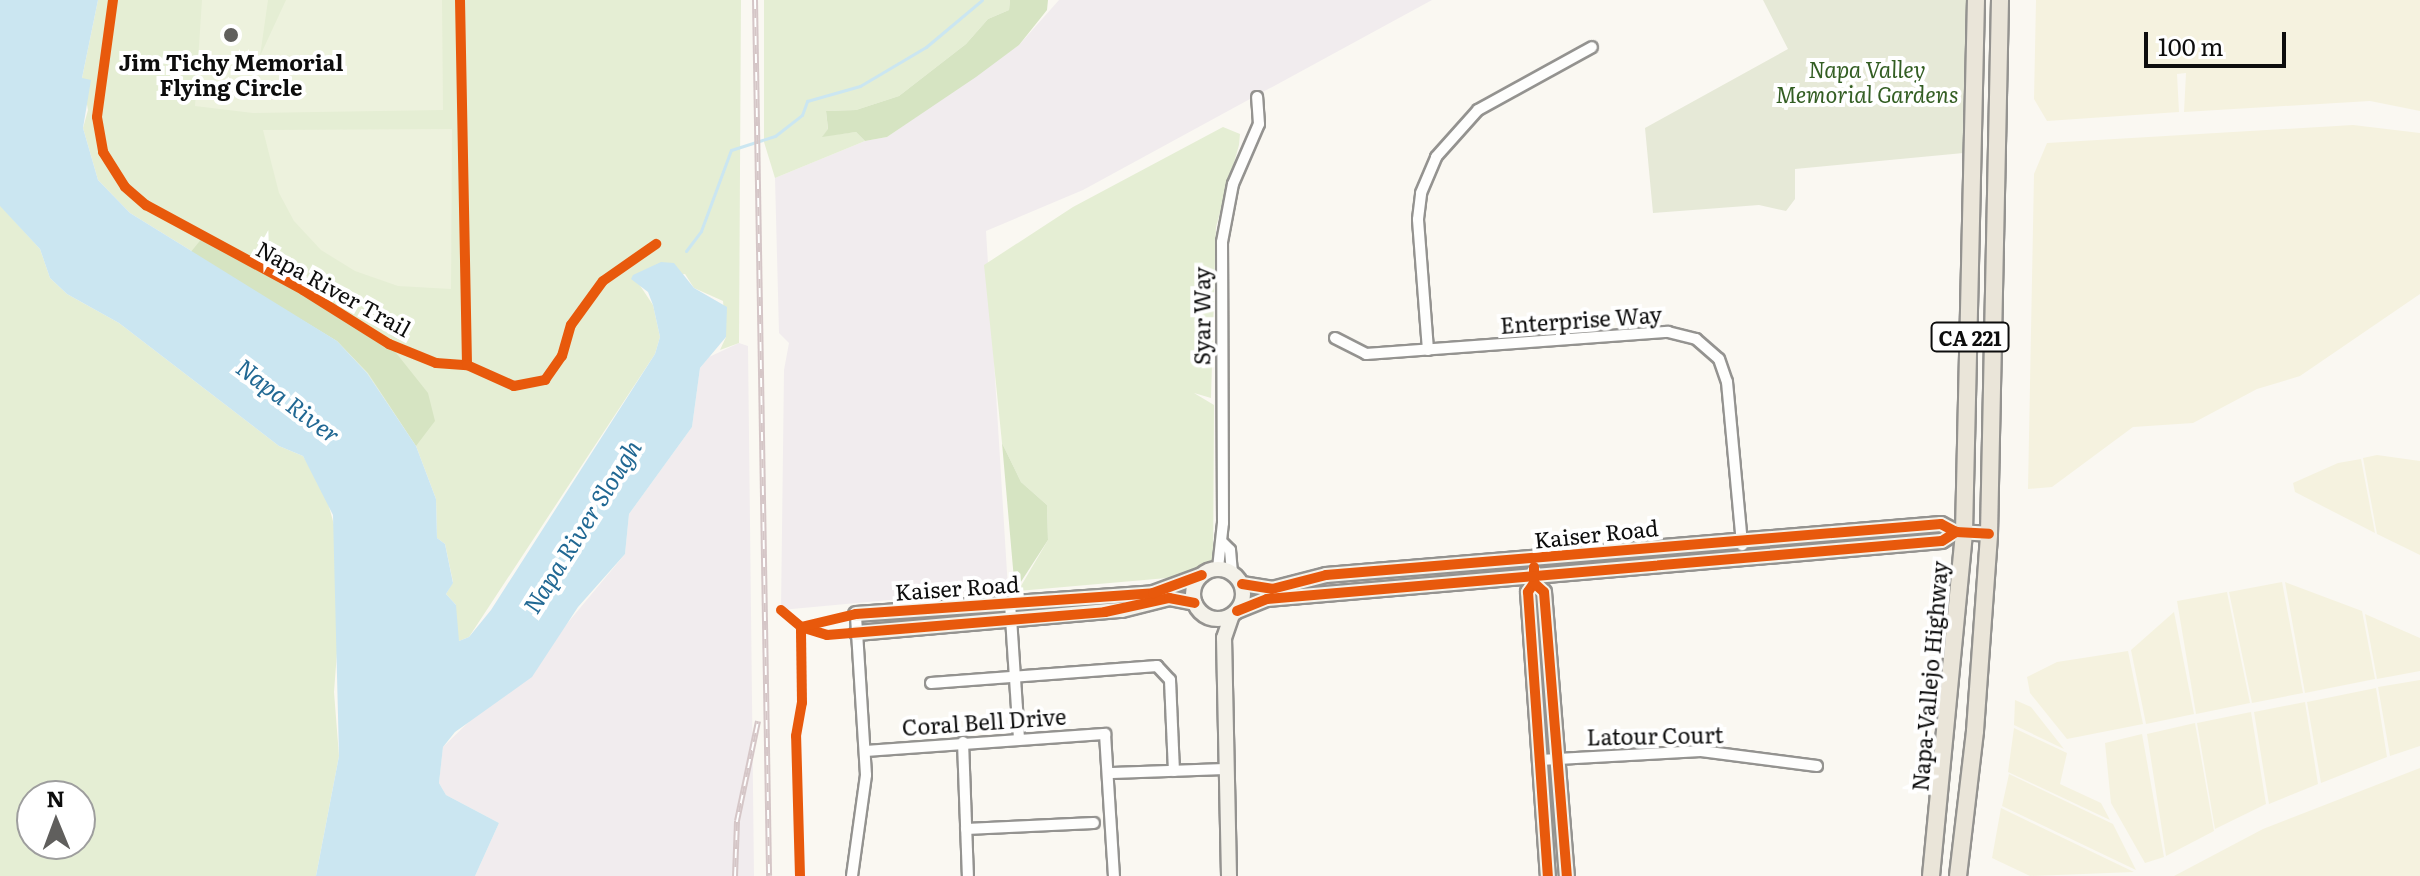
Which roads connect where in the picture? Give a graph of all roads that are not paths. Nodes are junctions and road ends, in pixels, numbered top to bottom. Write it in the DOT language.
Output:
graph roads {
  1 [pos="1976,0"];
  2 [pos="2000,0"];
  3 [pos="1592,47"];
  4 [pos="1257,97"];
  5 [pos="1997,140"];
  6 [pos="1974,141"];
  7 [pos="1335,338"];
  8 [pos="1428,350"];
  9 [pos="1960,532"];
  10 [pos="1989,534"];
  11 [pos="1741,538"];
  12 [pos="1533,559"];
  13 [pos="1743,559"];
  14 [pos="1202,575"];
  15 [pos="1230,575"];
  16 [pos="1534,580"];
  17 [pos="1010,603"];
  18 [pos="1198,608"];
  19 [pos="1234,613"];
  20 [pos="856,614"];
  21 [pos="1011,621"];
  22 [pos="857,633"];
  23 [pos="1016,676"];
  24 [pos="1226,680"];
  25 [pos="931,683"];
  26 [pos="1019,738"];
  27 [pos="963,742"];
  28 [pos="867,751"];
  29 [pos="1558,758"];
  30 [pos="1540,760"];
  31 [pos="1817,766"];
  32 [pos="1227,769"];
  33 [pos="1174,771"];
  34 [pos="1110,773"];
  35 [pos="1094,823"];
  36 [pos="966,829"];
  37 [pos="852,876"];
  38 [pos="968,876"];
  39 [pos="1114,876"];
  40 [pos="1229,876"];
  41 [pos="1548,876"];
  42 [pos="1567,876"];
  43 [pos="1931,876"];
  44 [pos="1958,876"];
  1 -- 6 [label="main road, Napa-Vallejo Highway / CA 221"];
  2 -- 5 [label="main road, CA 221"];
  3 -- 8 [label="street"];
  4 -- 15 [label="street, Syar Way"];
  5 -- 6 [label="street"];
  5 -- 10 [label="main road, CA 221"];
  6 -- 9 [label="main road, Napa-Vallejo Highway / CA 221"];
  7 -- 8 [label="street, Enterprise Way"];
  8 -- 11 [label="street, Enterprise Way"];
  9 -- 10 [label="street, Kaiser Road"];
  9 -- 11 [label="street, Kaiser Road"];
  9 -- 13 [label="street, Kaiser Road"];
  9 -- 43 [label="main road, Napa-Vallejo Highway / CA 221"];
  10 -- 44 [label="main road, CA 221"];
  11 -- 12 [label="street, Kaiser Road"];
  11 -- 13 [label="street, Enterprise Way"];
  12 -- 15 [label="street, Kaiser Road"];
  12 -- 16 [label="street"];
  13 -- 16 [label="street, Kaiser Road"];
  14 -- 15 [label="street"];
  14 -- 17 [label="street, Kaiser Road"];
  14 -- 18 [label="street"];
  15 -- 19 [label="street"];
  16 -- 19 [label="street, Kaiser Road"];
  16 -- 29 [label="street"];
  16 -- 30 [label="street"];
  17 -- 20 [label="street, Kaiser Road"];
  17 -- 21 [label="street"];
  18 -- 19 [label="street"];
  18 -- 21 [label="street, Kaiser Road"];
  18 -- 24 [label="street"];
  19 -- 24 [label="street"];
  20 -- 22 [label="street"];
  21 -- 22 [label="street, Kaiser Road"];
  21 -- 23 [label="street"];
  22 -- 28 [label="street"];
  23 -- 25 [label="street"];
  23 -- 26 [label="street"];
  23 -- 33 [label="street"];
  24 -- 32 [label="street"];
  26 -- 27 [label="street, Coral Bell Drive"];
  26 -- 34 [label="street, Coral Bell Drive"];
  27 -- 28 [label="street, Coral Bell Drive"];
  27 -- 36 [label="street"];
  28 -- 37 [label="street"];
  29 -- 30 [label="street, Latour Court"];
  29 -- 31 [label="street, Latour Court"];
  29 -- 42 [label="street"];
  30 -- 41 [label="street"];
  32 -- 33 [label="street"];
  32 -- 40 [label="street"];
  33 -- 34 [label="street"];
  34 -- 39 [label="street"];
  35 -- 36 [label="street"];
  36 -- 38 [label="street"];
}
